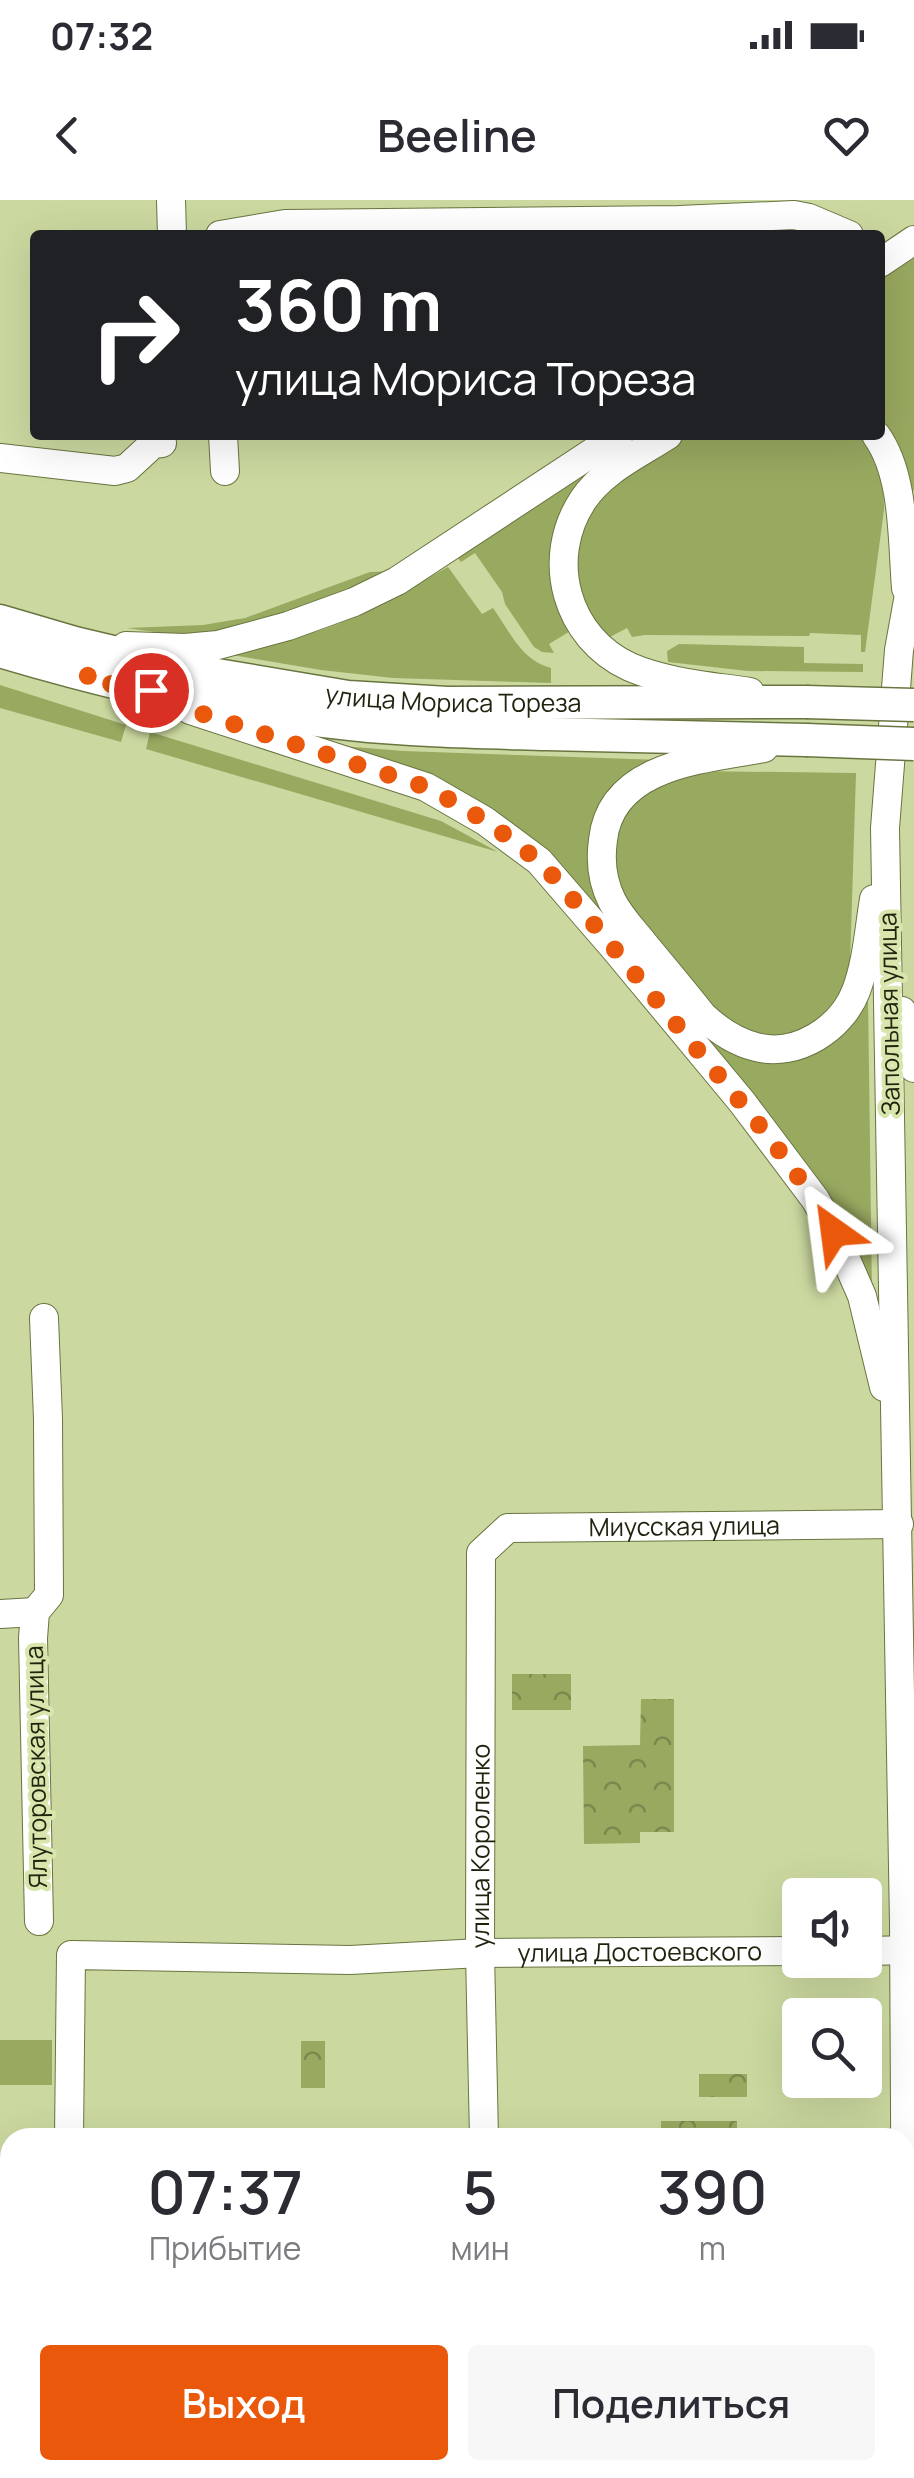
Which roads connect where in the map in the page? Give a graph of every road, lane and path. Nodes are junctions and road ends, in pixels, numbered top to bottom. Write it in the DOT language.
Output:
graph roads {
  1 [pos="171,200"];
  2 [pos="606,210"];
  3 [pos="172,230"];
  4 [pos="250,230"];
  5 [pos="838,230"];
  6 [pos="914,240"];
  7 [pos="885,259"];
  8 [pos="223,440"];
  9 [pos="611,440"];
  10 [pos="660,440"];
  11 [pos="879,440"];
  12 [pos="162,443"];
  13 [pos="0,458"];
  14 [pos="225,471"];
  15 [pos="914,567"];
  16 [pos="907,596"];
  17 [pos="0,621"];
  18 [pos="75,643"];
  19 [pos="0,651"];
  20 [pos="84,675"];
  21 [pos="788,700"];
  22 [pos="914,704"];
  23 [pos="788,742"];
  24 [pos="914,744"];
  25 [pos="885,828"];
  26 [pos="887,930"];
  27 [pos="914,1068"];
  28 [pos="44,1318"];
  29 [pos="905,1435"];
  30 [pos="898,1510"];
  31 [pos="481,1553"];
  32 [pos="35,1612"];
  33 [pos="0,1614"];
  34 [pos="906,1623"];
  35 [pos="39,1921"];
  36 [pos="909,1950"];
  37 [pos="882,1951"];
  38 [pos="782,1952"];
  39 [pos="480,1953"];
  40 [pos="69,2128"];
  41 [pos="484,2128"];
  42 [pos="907,2128"];
  1 -- 3 [label="street"];
  2 -- 4 [label="street"];
  2 -- 5 [label="street"];
  6 -- 7 [label="street"];
  8 -- 14 [label="street"];
  9 -- 18 [label="street"];
  10 -- 21 [label="street"];
  11 -- 16 [label="street"];
  12 -- 13 [label="street"];
  15 -- 16 [label="street"];
  16 -- 25 [label="street, Запольная улица"];
  17 -- 18 [label="main road, улица Мориса Тореза"];
  18 -- 21 [label="main road, улица Мориса Тореза"];
  19 -- 20 [label="main road, улица Мориса Тореза"];
  20 -- 23 [label="main road, улица Мориса Тореза"];
  20 -- 29 [label="street"];
  21 -- 22 [label="main road, улица Мориса Тореза, bridge"];
  23 -- 24 [label="main road, улица Мориса Тореза, bridge"];
  23 -- 25 [label="street"];
  25 -- 26 [label="street, Запольная улица"];
  26 -- 27 [label="street"];
  26 -- 29 [label="street, Запольная улица"];
  28 -- 32 [label="street, Ялуторовская улица"];
  29 -- 30 [label="street"];
  30 -- 31 [label="street, Миусская улица"];
  30 -- 34 [label="street"];
  31 -- 39 [label="street, улица Короленко"];
  32 -- 33 [label="street"];
  32 -- 35 [label="street, Ялуторовская улица"];
  34 -- 36 [label="street"];
  36 -- 37 [label="street"];
  36 -- 42 [label="street"];
  38 -- 39 [label="street, улица Достоевского"];
  39 -- 40 [label="street"];
  39 -- 41 [label="street, улица Короленко"];
}
